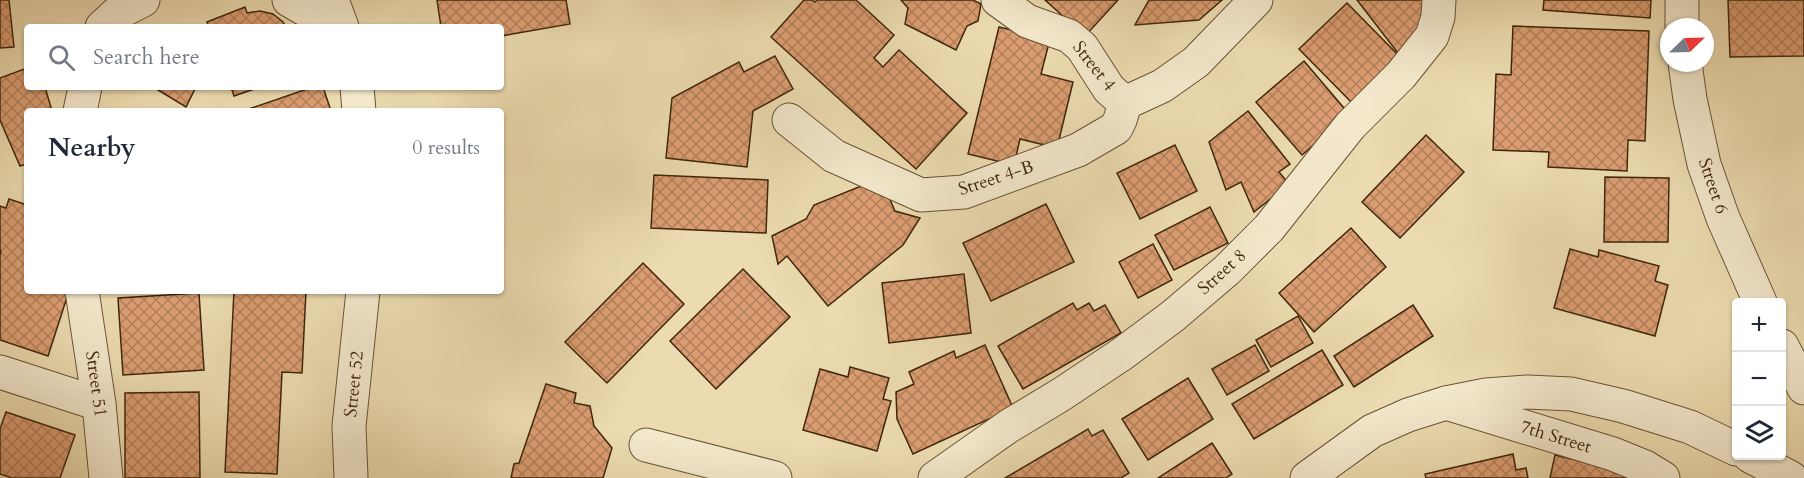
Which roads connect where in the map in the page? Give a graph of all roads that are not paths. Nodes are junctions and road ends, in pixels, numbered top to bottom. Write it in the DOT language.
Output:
graph roads {
  1 [pos="143,0"];
  2 [pos="289,0"];
  3 [pos="332,0"];
  4 [pos="998,0"];
  5 [pos="1256,0"];
  6 [pos="1438,0"];
  7 [pos="1682,0"];
  8 [pos="1682,18"];
  9 [pos="105,24"];
  10 [pos="325,24"];
  11 [pos="341,24"];
  12 [pos="1686,72"];
  13 [pos="84,90"];
  14 [pos="357,90"];
  15 [pos="1125,103"];
  16 [pos="81,108"];
  17 [pos="359,108"];
  18 [pos="789,120"];
  19 [pos="82,294"];
  20 [pos="363,294"];
  21 [pos="1758,298"];
  22 [pos="1785,352"];
  23 [pos="0,372"];
  24 [pos="1804,388"];
  25 [pos="1446,403"];
  26 [pos="99,404"];
  27 [pos="646,445"];
  28 [pos="1732,447"];
  29 [pos="1757,460"];
  30 [pos="106,478"];
  31 [pos="351,478"];
  32 [pos="775,478"];
  33 [pos="935,478"];
  34 [pos="1307,478"];
  35 [pos="1663,478"];
  36 [pos="1791,478"];
  1 -- 9 [label="street"];
  2 -- 10 [label="street"];
  3 -- 11 [label="street"];
  4 -- 15 [label="street, Street 4"];
  5 -- 15 [label="street"];
  6 -- 33 [label="street, Street 8"];
  7 -- 8 [label="street"];
  12 -- 21 [label="street, Street 6"];
  13 -- 16 [label="street"];
  14 -- 17 [label="street"];
  15 -- 18 [label="street, Street 4-B"];
  19 -- 26 [label="street, Street 51"];
  20 -- 31 [label="street, Street 52"];
  22 -- 24 [label="street"];
  23 -- 26 [label="street"];
  25 -- 28 [label="street"];
  25 -- 34 [label="street"];
  25 -- 35 [label="street, 7th Street"];
  26 -- 30 [label="street, Street 51"];
  27 -- 32 [label="street"];
  29 -- 36 [label="street"];
}
